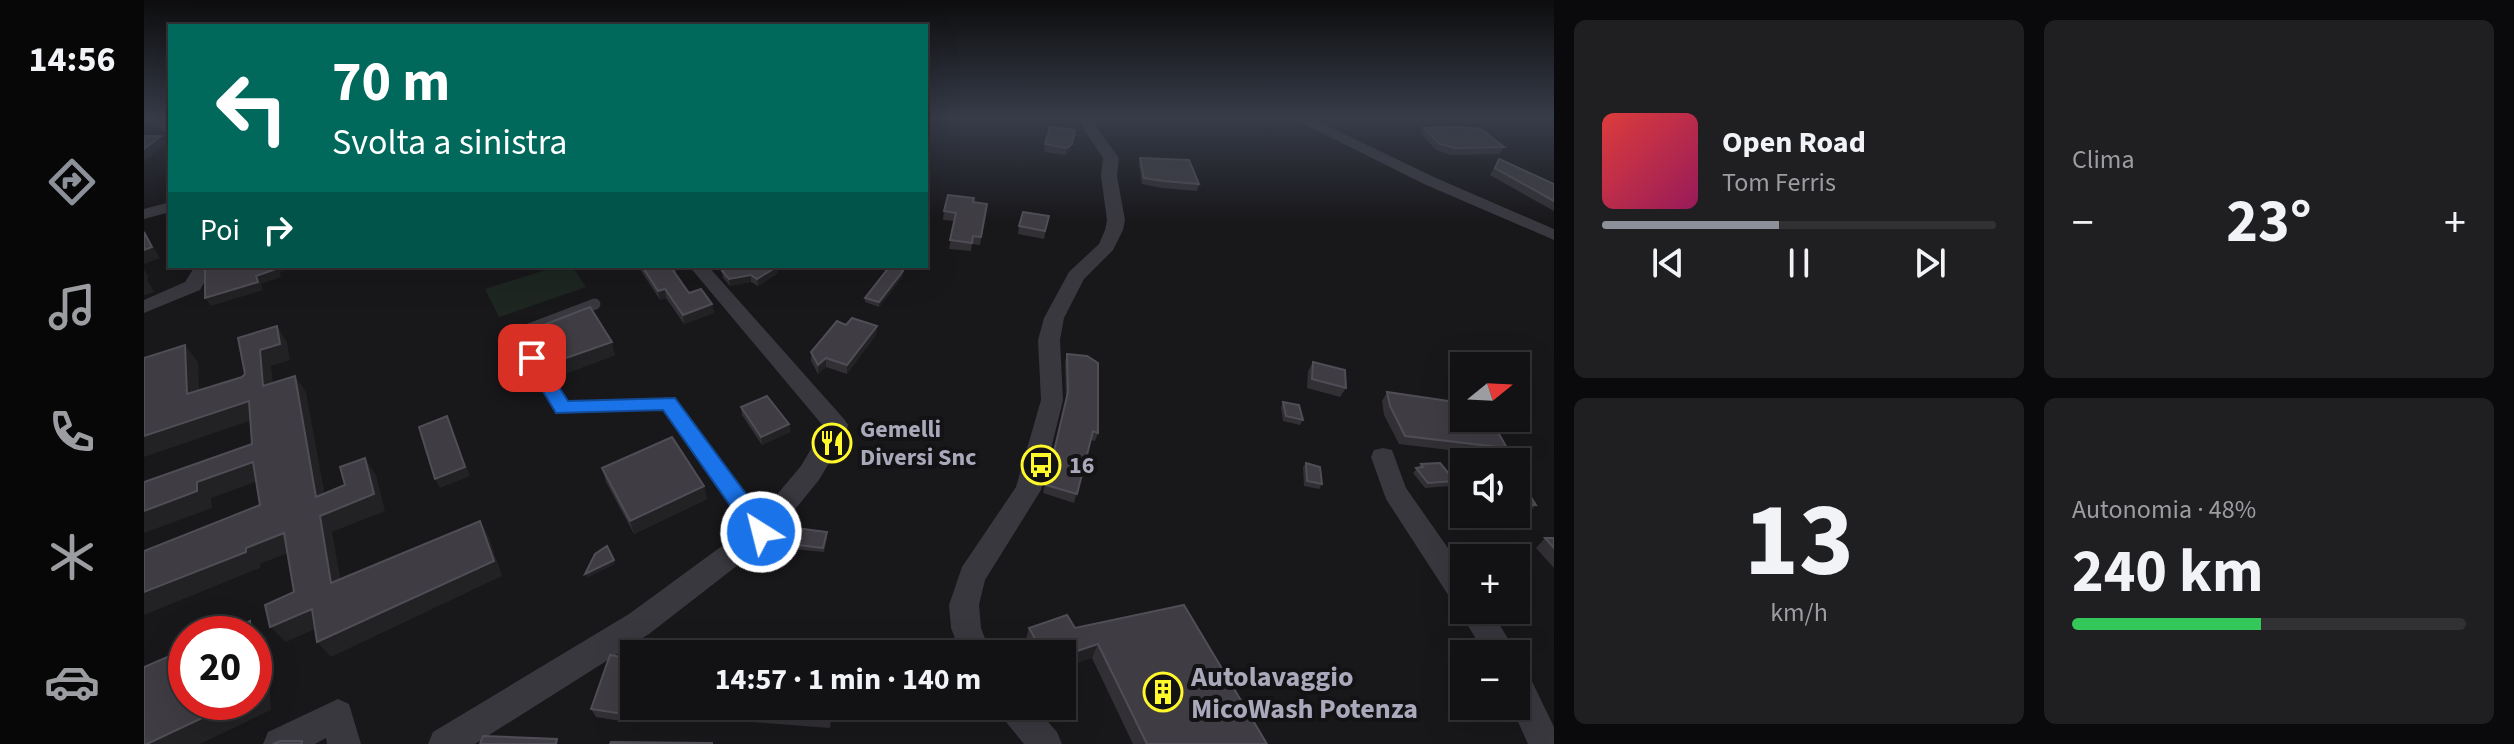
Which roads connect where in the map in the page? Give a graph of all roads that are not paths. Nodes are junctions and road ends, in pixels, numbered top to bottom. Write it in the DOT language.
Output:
graph roads {
  1 [pos="1107,153"];
  2 [pos="1371,153"];
  3 [pos="168,208"];
  4 [pos="144,214"];
  5 [pos="1554,235"];
  6 [pos="203,268"];
  7 [pos="700,268"];
  8 [pos="595,304"];
  9 [pos="144,307"];
  10 [pos="1383,457"];
  11 [pos="761,532"];
  12 [pos="1450,574"];
  13 [pos="971,640"];
  14 [pos="1530,712"];
  15 [pos="1025,720"];
  16 [pos="280,744"];
  17 [pos="344,744"];
  18 [pos="445,744"];
  19 [pos="1045,744"];
  20 [pos="1545,744"];
  1 -- 13 [label="street"];
  2 -- 5 [label="street"];
  3 -- 4 [label="street"];
  6 -- 9 [label="street"];
  7 -- 11 [label="street"];
  8 -- 11 [label="lane"];
  10 -- 12 [label="street"];
  11 -- 18 [label="street"];
  14 -- 20 [label="street"];
  15 -- 19 [label="street"];
  16 -- 17 [label="street"];
}
